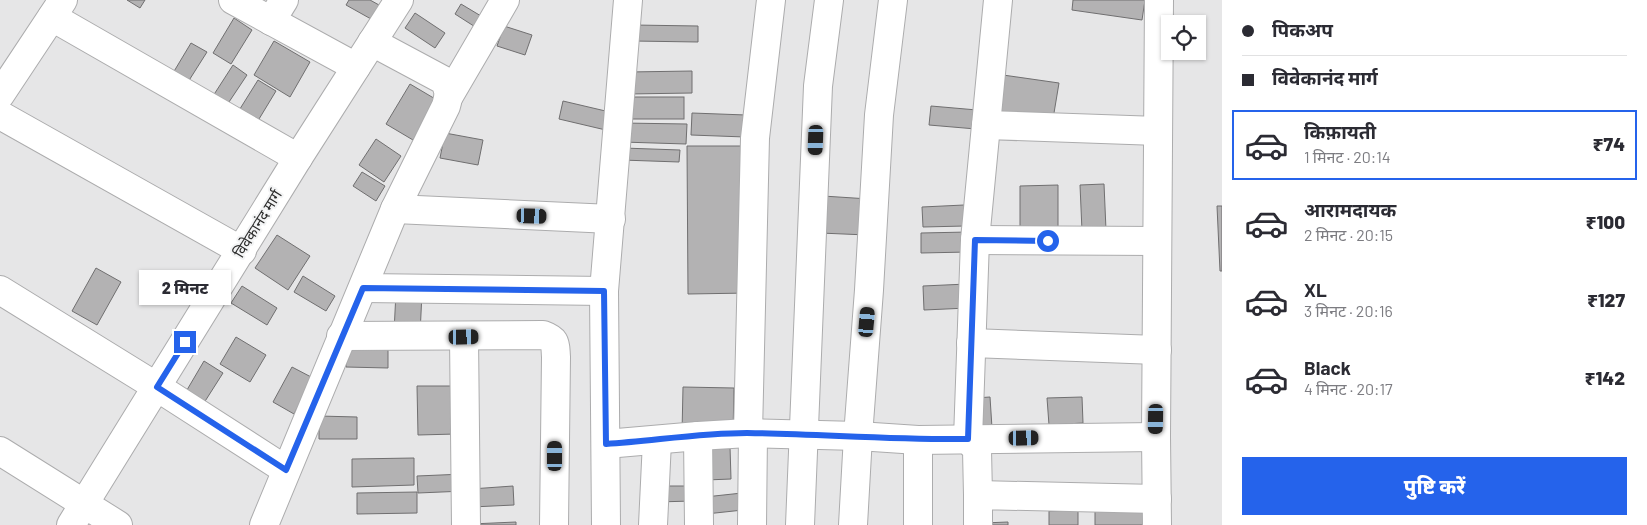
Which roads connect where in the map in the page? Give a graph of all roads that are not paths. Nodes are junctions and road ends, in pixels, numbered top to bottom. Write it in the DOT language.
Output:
graph roads {
  1 [pos="233,0"];
  2 [pos="399,0"];
  3 [pos="505,0"];
  4 [pos="628,0"];
  5 [pos="770,0"];
  6 [pos="829,0"];
  7 [pos="893,0"];
  8 [pos="998,0"];
  9 [pos="1159,0"];
  10 [pos="58,9"];
  11 [pos="278,10"];
  12 [pos="372,42"];
  13 [pos="356,67"];
  14 [pos="0,95"];
  15 [pos="449,96"];
  16 [pos="0,115"];
  17 [pos="986,125"];
  18 [pos="1158,131"];
  19 [pos="298,158"];
  20 [pos="395,210"];
  21 [pos="611,219"];
  22 [pos="975,240"];
  23 [pos="1157,241"];
  24 [pos="242,251"];
  25 [pos="363,288"];
  26 [pos="0,290"];
  27 [pos="604,291"];
  28 [pos="342,336"];
  29 [pos="464,337"];
  30 [pos="971,343"];
  31 [pos="1157,350"];
  32 [pos="157,387"];
  33 [pos="751,434"];
  34 [pos="804,434"];
  35 [pos="698,436"];
  36 [pos="858,436"];
  37 [pos="1156,437"];
  38 [pos="968,439"];
  39 [pos="918,440"];
  40 [pos="657,441"];
  41 [pos="606,444"];
  42 [pos="0,451"];
  43 [pos="286,470"];
  44 [pos="978,495"];
  45 [pos="1157,512"];
  46 [pos="78,514"];
  47 [pos="118,525"];
  48 [pos="264,525"];
  49 [pos="466,525"];
  50 [pos="554,525"];
  51 [pos="606,525"];
  52 [pos="653,525"];
  53 [pos="699,525"];
  54 [pos="752,525"];
  55 [pos="800,525"];
  56 [pos="854,525"];
  57 [pos="918,525"];
  58 [pos="978,525"];
  1 -- 11 [label="street"];
  2 -- 12 [label="street, विवेकानंद मार्ग"];
  3 -- 15 [label="street"];
  4 -- 21 [label="street"];
  5 -- 33 [label="street"];
  6 -- 34 [label="street"];
  7 -- 36 [label="street"];
  8 -- 17 [label="street"];
  9 -- 18 [label="street"];
  10 -- 14 [label="street"];
  10 -- 19 [label="street"];
  11 -- 13 [label="street"];
  12 -- 13 [label="street, विवेकानंद मार्ग"];
  12 -- 15 [label="street"];
  13 -- 19 [label="street, विवेकानंद मार्ग"];
  15 -- 20 [label="street"];
  16 -- 24 [label="street"];
  17 -- 18 [label="street"];
  17 -- 22 [label="street"];
  18 -- 23 [label="street"];
  19 -- 24 [label="street, विवेकानंद मार्ग"];
  20 -- 21 [label="street"];
  20 -- 25 [label="street"];
  21 -- 27 [label="street"];
  22 -- 23 [label="street"];
  22 -- 30 [label="street"];
  23 -- 31 [label="street"];
  24 -- 32 [label="street, विवेकानंद मार्ग"];
  25 -- 27 [label="street"];
  25 -- 28 [label="street"];
  26 -- 32 [label="street"];
  27 -- 41 [label="street"];
  28 -- 29 [label="street"];
  28 -- 43 [label="street"];
  29 -- 49 [label="street"];
  29 -- 50 [label="street"];
  30 -- 31 [label="street"];
  30 -- 38 [label="street"];
  31 -- 37 [label="street"];
  32 -- 43 [label="street"];
  32 -- 46 [label="street, विवेकानंद मार्ग"];
  33 -- 34 [label="street"];
  33 -- 35 [label="street"];
  33 -- 54 [label="street"];
  34 -- 36 [label="street"];
  34 -- 55 [label="street"];
  35 -- 40 [label="street"];
  35 -- 53 [label="street"];
  36 -- 39 [label="street"];
  36 -- 56 [label="street"];
  37 -- 38 [label="street"];
  37 -- 45 [label="street"];
  38 -- 39 [label="street"];
  38 -- 44 [label="street"];
  39 -- 57 [label="street"];
  40 -- 41 [label="street"];
  40 -- 52 [label="street"];
  41 -- 51 [label="street"];
  42 -- 46 [label="street"];
  43 -- 48 [label="street"];
  44 -- 45 [label="street"];
  44 -- 58 [label="street"];
  46 -- 47 [label="street"];
}
